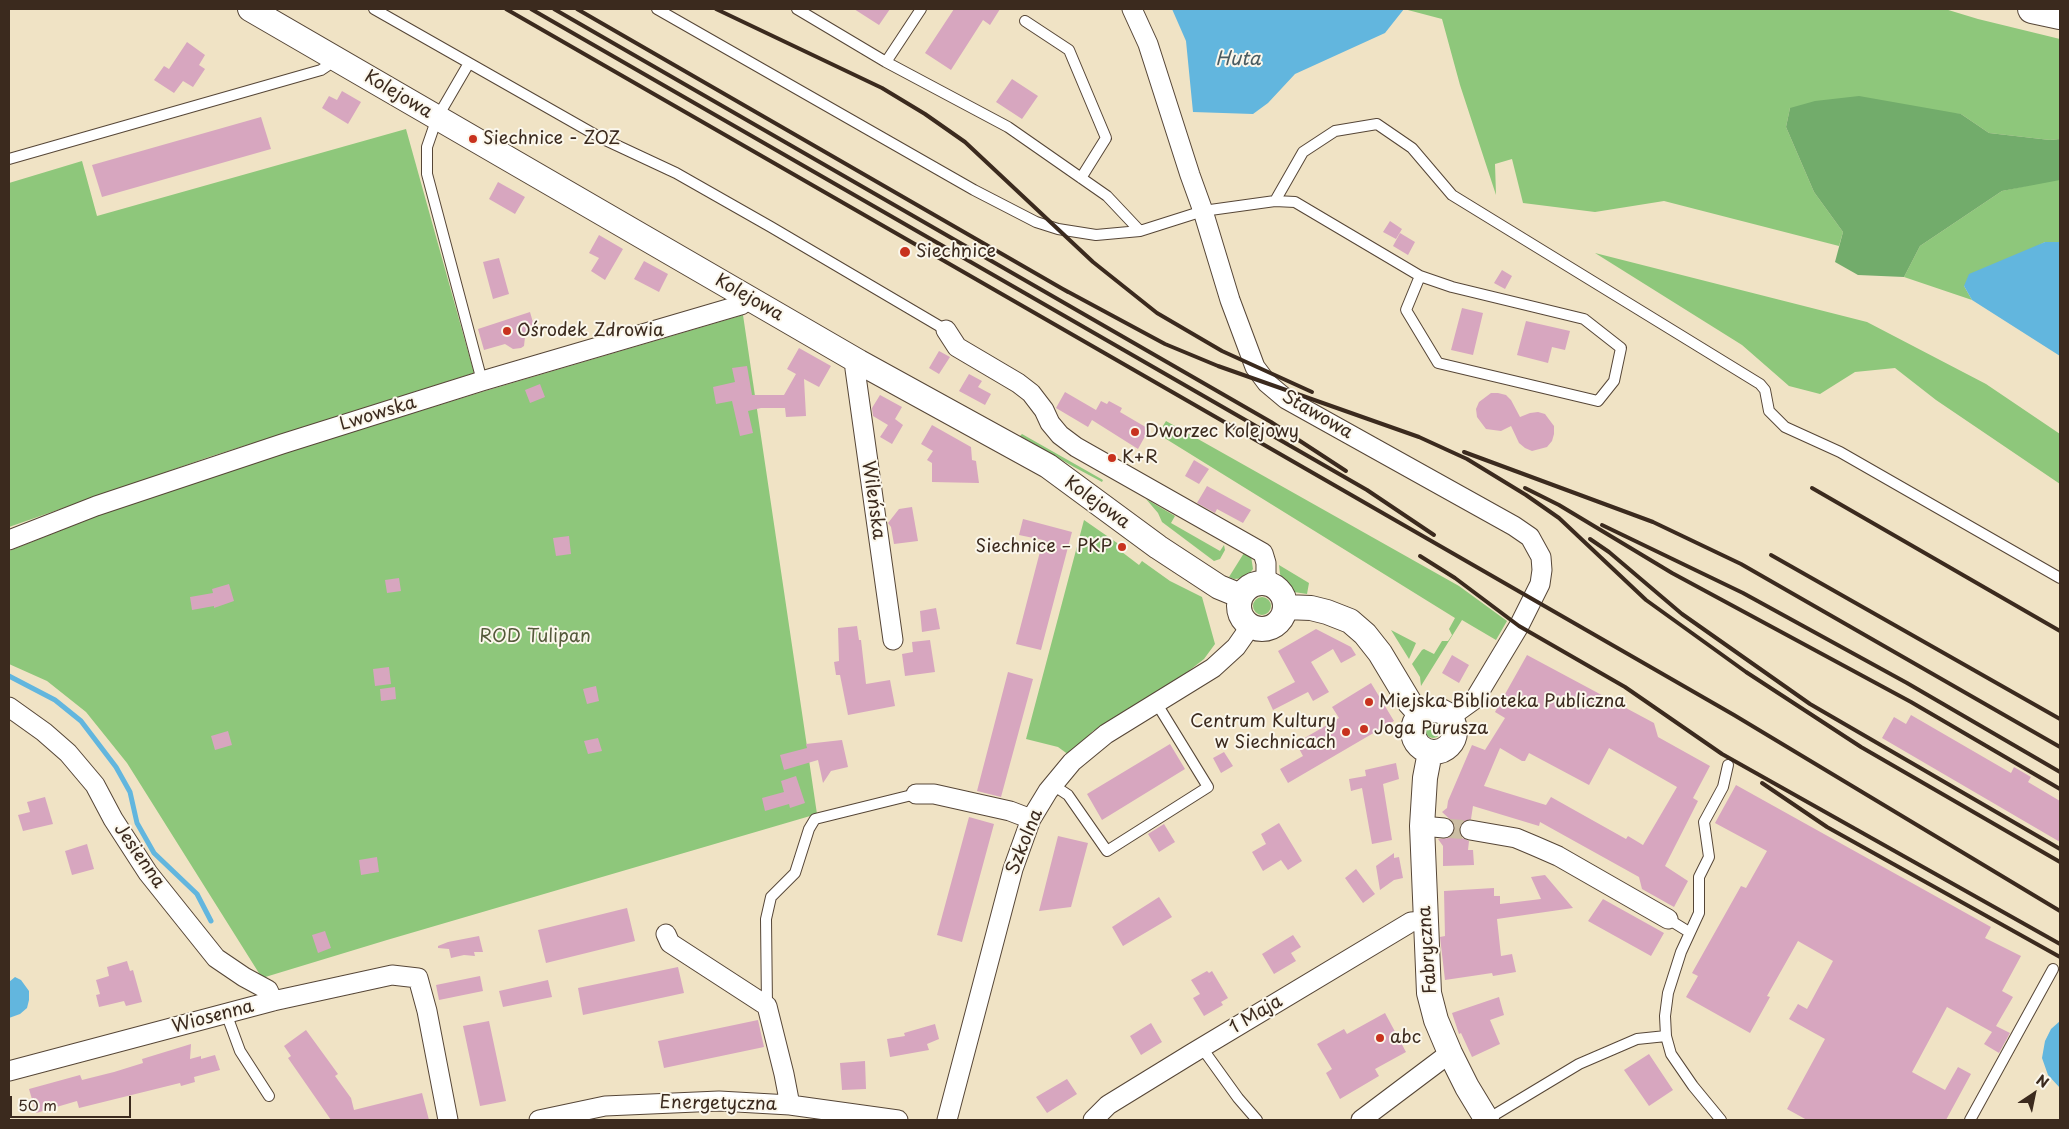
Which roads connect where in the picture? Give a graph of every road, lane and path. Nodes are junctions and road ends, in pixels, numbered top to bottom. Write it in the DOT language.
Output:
graph roads {
  1 [pos="250,9"];
  2 [pos="374,9"];
  3 [pos="657,9"];
  4 [pos="797,9"];
  5 [pos="921,9"];
  6 [pos="1132,9"];
  7 [pos="2032,9"];
  8 [pos="2060,15"];
  9 [pos="1025,21"];
  10 [pos="333,56"];
  11 [pos="886,62"];
  12 [pos="470,63"];
  13 [pos="437,118"];
  14 [pos="9,160"];
  15 [pos="1081,178"];
  16 [pos="1275,201"];
  17 [pos="1203,211"];
  18 [pos="1140,231"];
  19 [pos="1420,276"];
  20 [pos="750,298"];
  21 [pos="946,330"];
  22 [pos="859,362"];
  23 [pos="482,381"];
  24 [pos="9,540"];
  25 [pos="2060,578"];
  26 [pos="1266,583"];
  27 [pos="1241,596"];
  28 [pos="1285,607"];
  29 [pos="1250,627"];
  30 [pos="893,640"];
  31 [pos="1158,704"];
  32 [pos="9,707"];
  33 [pos="1420,714"];
  34 [pos="1450,717"];
  35 [pos="1430,752"];
  36 [pos="1728,765"];
  37 [pos="1053,785"];
  38 [pos="916,794"];
  39 [pos="1031,819"];
  40 [pos="1470,830"];
  41 [pos="1668,919"];
  42 [pos="1424,920"];
  43 [pos="1689,932"];
  44 [pos="666,934"];
  45 [pos="2053,969"];
  46 [pos="273,1001"];
  47 [pos="768,1006"];
  48 [pos="226,1014"];
  49 [pos="1666,1036"];
  50 [pos="1202,1048"];
  51 [pos="1450,1053"];
  52 [pos="9,1071"];
  53 [pos="270,1096"];
  54 [pos="790,1105"];
  55 [pos="448,1120"];
  56 [pos="539,1120"];
  57 [pos="898,1120"];
  58 [pos="947,1120"];
  59 [pos="1093,1120"];
  60 [pos="1257,1120"];
  61 [pos="1361,1120"];
  62 [pos="1486,1120"];
  63 [pos="1721,1120"];
  64 [pos="1970,1120"];
  1 -- 10 [label="street, Kolejowa"];
  2 -- 12 [label="lane"];
  3 -- 18 [label="lane"];
  4 -- 11 [label="lane"];
  5 -- 11 [label="lane"];
  6 -- 17 [label="street, Stawowa"];
  7 -- 8 [label="main road"];
  9 -- 15 [label="lane"];
  10 -- 13 [label="street, Kolejowa"];
  10 -- 14 [label="lane"];
  11 -- 15 [label="lane"];
  12 -- 13 [label="lane"];
  12 -- 21 [label="lane"];
  13 -- 20 [label="street, Kolejowa"];
  13 -- 23 [label="lane"];
  15 -- 18 [label="lane"];
  16 -- 17 [label="lane"];
  16 -- 19 [label="lane"];
  16 -- 25 [label="lane"];
  17 -- 18 [label="lane"];
  17 -- 34 [label="street, Stawowa"];
  19 -- 19 [label="lane"];
  20 -- 22 [label="street, Kolejowa"];
  20 -- 23 [label="street, Lwowska"];
  21 -- 26 [label="street"];
  22 -- 27 [label="street, Kolejowa"];
  22 -- 30 [label="street, Wileńska"];
  23 -- 24 [label="street, Lwowska"];
  26 -- 27 [label="street"];
  26 -- 28 [label="street"];
  27 -- 29 [label="street"];
  28 -- 29 [label="street"];
  28 -- 33 [label="street"];
  29 -- 31 [label="street, Szkolna"];
  31 -- 37 [label="street, Szkolna"];
  31 -- 37 [label="lane"];
  32 -- 46 [label="street, Jesienna"];
  33 -- 34 [label="street"];
  33 -- 35 [label="street"];
  34 -- 35 [label="street"];
  35 -- 42 [label="street, Fabryczna"];
  36 -- 43 [label="lane"];
  37 -- 39 [label="street, Szkolna"];
  38 -- 39 [label="street"];
  38 -- 47 [label="lane"];
  39 -- 58 [label="street, Szkolna"];
  40 -- 41 [label="street"];
  41 -- 43 [label="lane"];
  42 -- 50 [label="street, 1 Maja"];
  42 -- 51 [label="street, Fabryczna"];
  43 -- 49 [label="lane"];
  44 -- 47 [label="street"];
  45 -- 64 [label="lane"];
  46 -- 48 [label="street, Wiosenna"];
  46 -- 55 [label="street, Wiosenna"];
  47 -- 54 [label="street"];
  48 -- 52 [label="street, Wiosenna"];
  48 -- 53 [label="lane"];
  49 -- 62 [label="lane"];
  49 -- 63 [label="lane"];
  50 -- 59 [label="street, 1 Maja"];
  50 -- 60 [label="lane"];
  51 -- 61 [label="street"];
  51 -- 62 [label="street, Fabryczna"];
  54 -- 56 [label="street, Energetyczna"];
  54 -- 57 [label="street, Energetyczna"];
}
